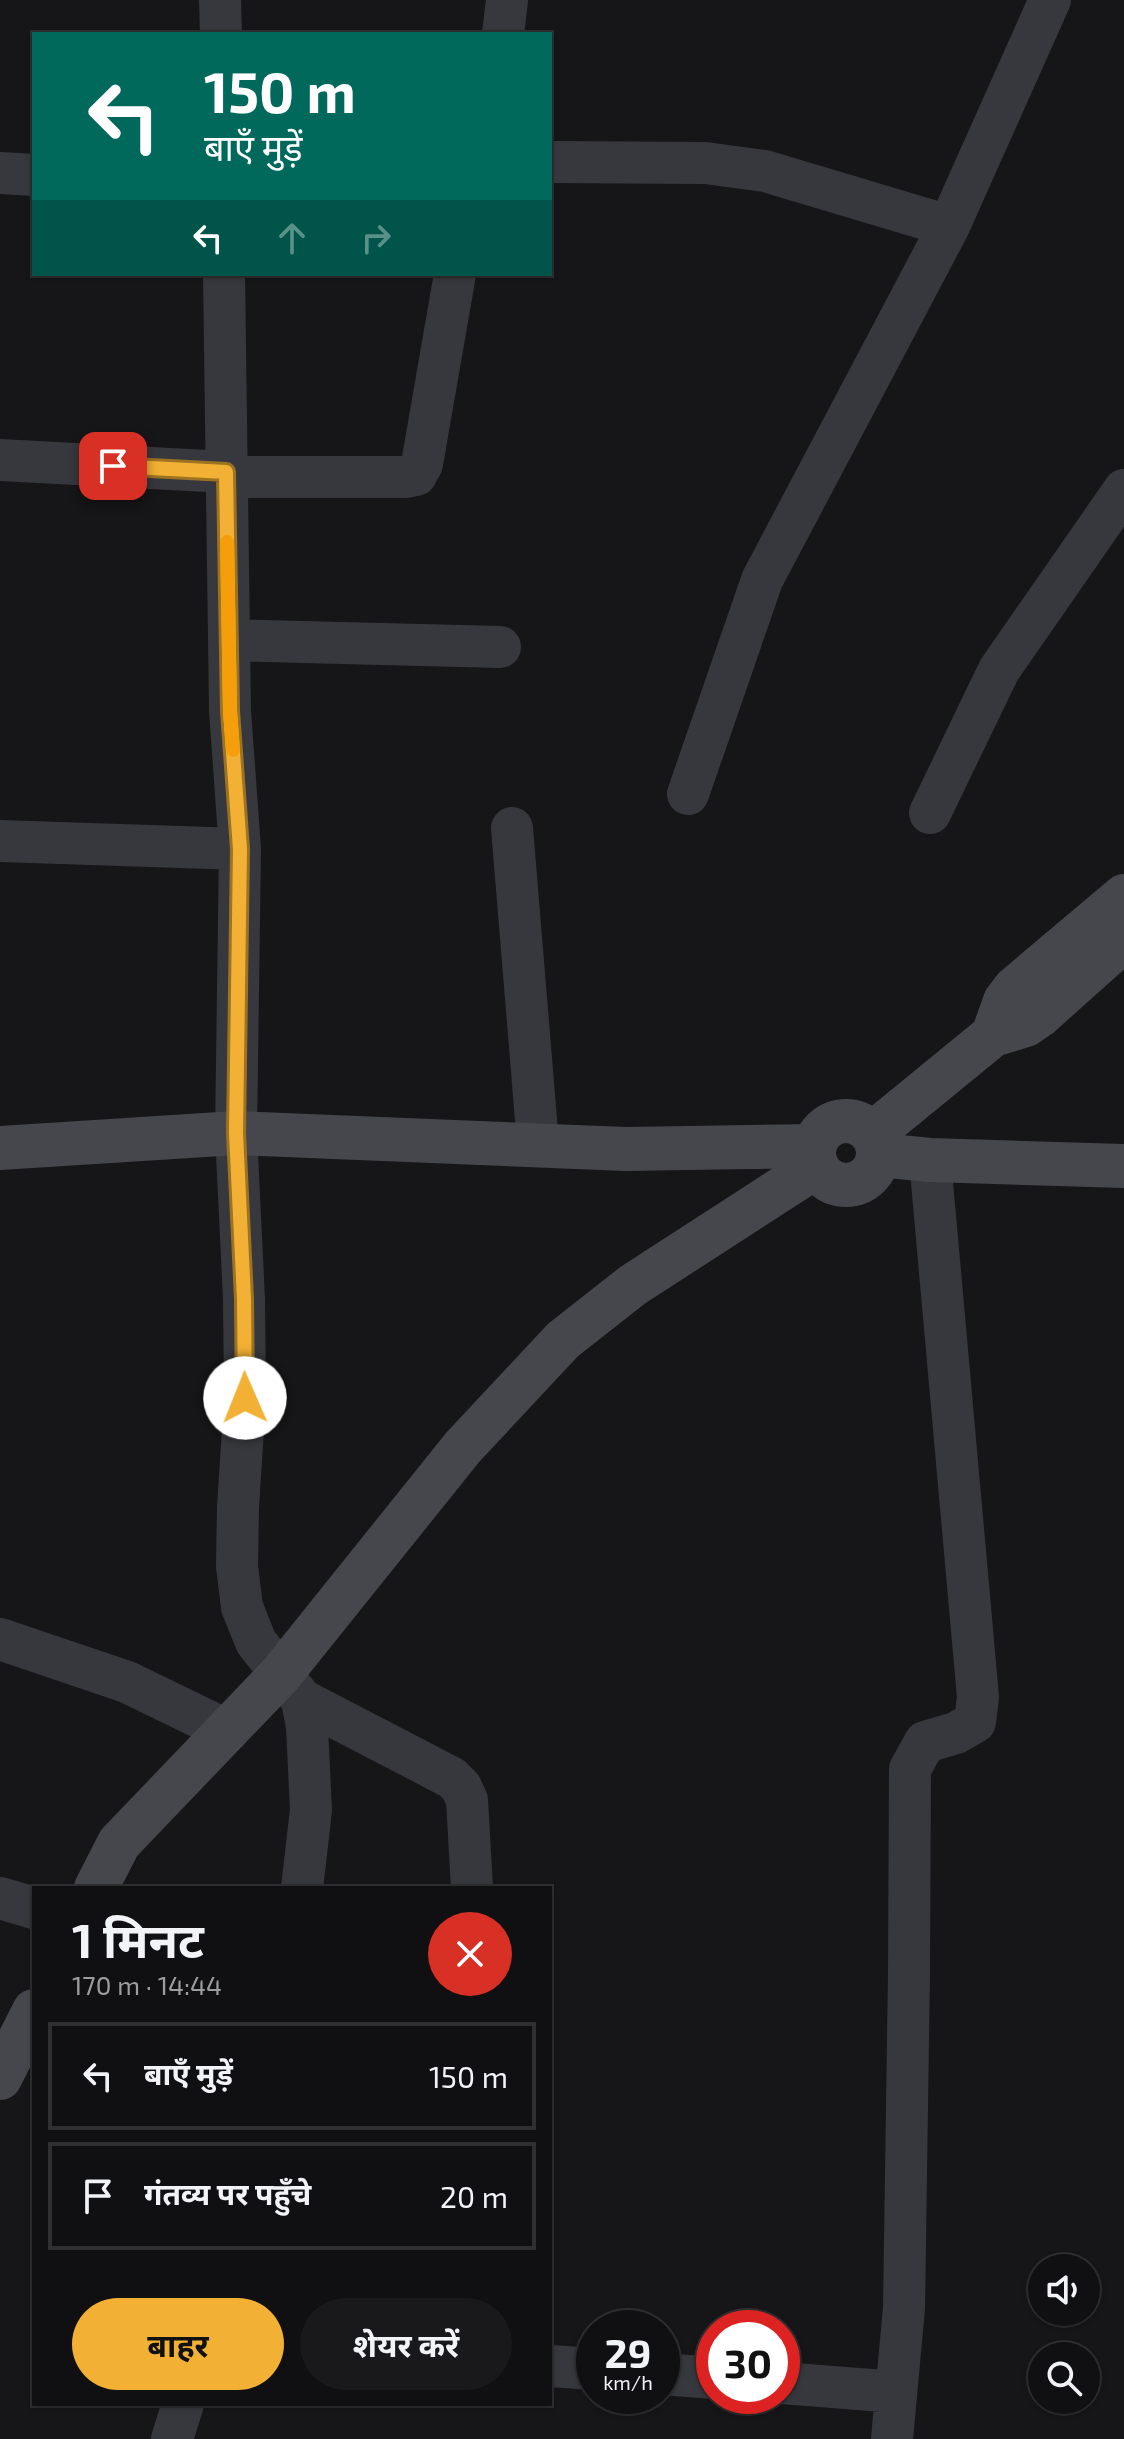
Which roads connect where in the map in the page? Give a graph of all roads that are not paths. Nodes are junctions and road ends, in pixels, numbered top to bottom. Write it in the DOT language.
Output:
graph roads {
  1 [pos="220,0"];
  2 [pos="507,0"];
  3 [pos="1050,0"];
  4 [pos="221,32"];
  5 [pos="503,32"];
  6 [pos="552,162"];
  7 [pos="0,173"];
  8 [pos="32,175"];
  9 [pos="949,226"];
  10 [pos="224,276"];
  11 [pos="455,276"];
  12 [pos="0,460"];
  13 [pos="226,475"];
  14 [pos="1124,490"];
  15 [pos="229,640"];
  16 [pos="500,647"];
  17 [pos="688,794"];
  18 [pos="930,813"];
  19 [pos="512,828"];
  20 [pos="0,841"];
  21 [pos="240,849"];
  22 [pos="1124,896"];
  23 [pos="1124,940"];
  24 [pos="993,1035"];
  25 [pos="236,1133"];
  26 [pos="538,1144"];
  27 [pos="876,1144"];
  28 [pos="0,1148"];
  29 [pos="816,1156"];
  30 [pos="930,1160"];
  31 [pos="1124,1166"];
  32 [pos="0,1639"];
  33 [pos="291,1687"];
  34 [pos="228,1731"];
  35 [pos="97,1886"];
  36 [pos="302,1886"];
  37 [pos="472,1886"];
  38 [pos="0,1898"];
  39 [pos="32,1907"];
  40 [pos="32,2015"];
  41 [pos="0,2078"];
  42 [pos="552,2366"];
  43 [pos="576,2368"];
  44 [pos="800,2384"];
  45 [pos="896,2392"];
  46 [pos="182,2406"];
  47 [pos="172,2439"];
  48 [pos="892,2439"];
  1 -- 4 [label="street"];
  2 -- 5 [label="street"];
  3 -- 9 [label="street"];
  6 -- 9 [label="street"];
  7 -- 8 [label="street"];
  9 -- 17 [label="street"];
  10 -- 13 [label="street"];
  11 -- 13 [label="street"];
  12 -- 13 [label="street"];
  13 -- 15 [label="street"];
  14 -- 18 [label="street"];
  15 -- 16 [label="street"];
  15 -- 21 [label="street"];
  19 -- 26 [label="street"];
  20 -- 21 [label="street"];
  21 -- 25 [label="street"];
  22 -- 24 [label="street"];
  23 -- 24 [label="street"];
  24 -- 27 [label="street"];
  25 -- 26 [label="street"];
  25 -- 28 [label="street"];
  25 -- 33 [label="street"];
  26 -- 29 [label="street"];
  27 -- 29 [label="street"];
  27 -- 30 [label="street"];
  29 -- 33 [label="street"];
  30 -- 31 [label="street"];
  30 -- 45 [label="street"];
  32 -- 34 [label="street"];
  33 -- 34 [label="street"];
  33 -- 36 [label="street"];
  33 -- 37 [label="street"];
  34 -- 35 [label="street"];
  38 -- 39 [label="street"];
  40 -- 41 [label="street"];
  42 -- 43 [label="street"];
  44 -- 45 [label="street"];
  45 -- 48 [label="street"];
  46 -- 47 [label="street"];
}
